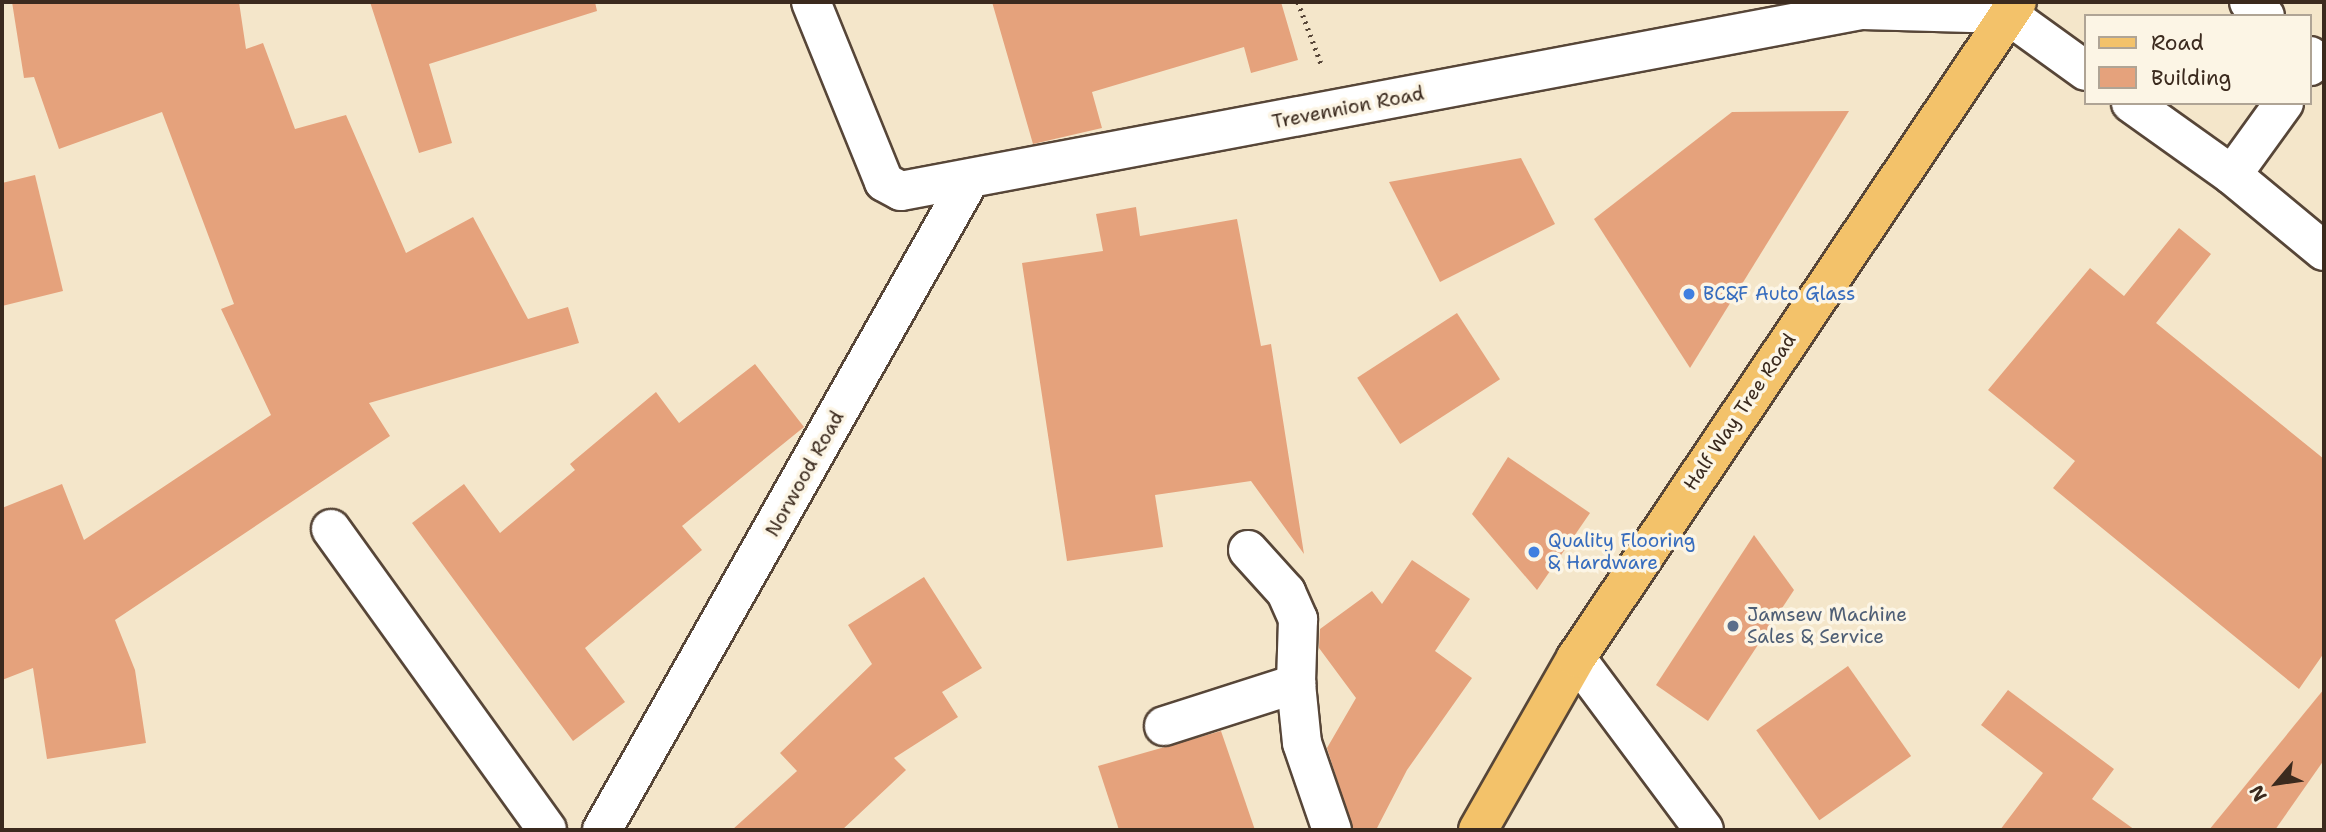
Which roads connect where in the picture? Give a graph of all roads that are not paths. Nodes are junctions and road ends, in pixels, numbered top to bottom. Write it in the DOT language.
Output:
graph roads {
  1 [pos="811,2"];
  2 [pos="2249,2"];
  3 [pos="2012,8"];
  4 [pos="2263,14"];
  5 [pos="2084,69"];
  6 [pos="2135,105"];
  7 [pos="2283,105"];
  8 [pos="2232,175"];
  9 [pos="970,179"];
  10 [pos="2324,251"];
  11 [pos="331,528"];
  12 [pos="1248,550"];
  13 [pos="1576,658"];
  14 [pos="1296,684"];
  15 [pos="1164,726"];
  16 [pos="547,830"];
  17 [pos="601,830"];
  18 [pos="1332,830"];
  19 [pos="1478,830"];
  20 [pos="1704,830"];
  1 -- 9 [label="street, Trevennion Road"];
  2 -- 4 [label="street"];
  3 -- 5 [label="street"];
  3 -- 9 [label="street, Trevennion Road"];
  3 -- 13 [label="main road, Half Way Tree Road"];
  6 -- 8 [label="street"];
  7 -- 8 [label="street"];
  8 -- 10 [label="street"];
  9 -- 17 [label="street, Norwood Road"];
  11 -- 16 [label="street"];
  12 -- 14 [label="street"];
  13 -- 19 [label="main road, Half Way Tree Road"];
  13 -- 20 [label="street"];
  14 -- 15 [label="street"];
  14 -- 18 [label="street"];
}
